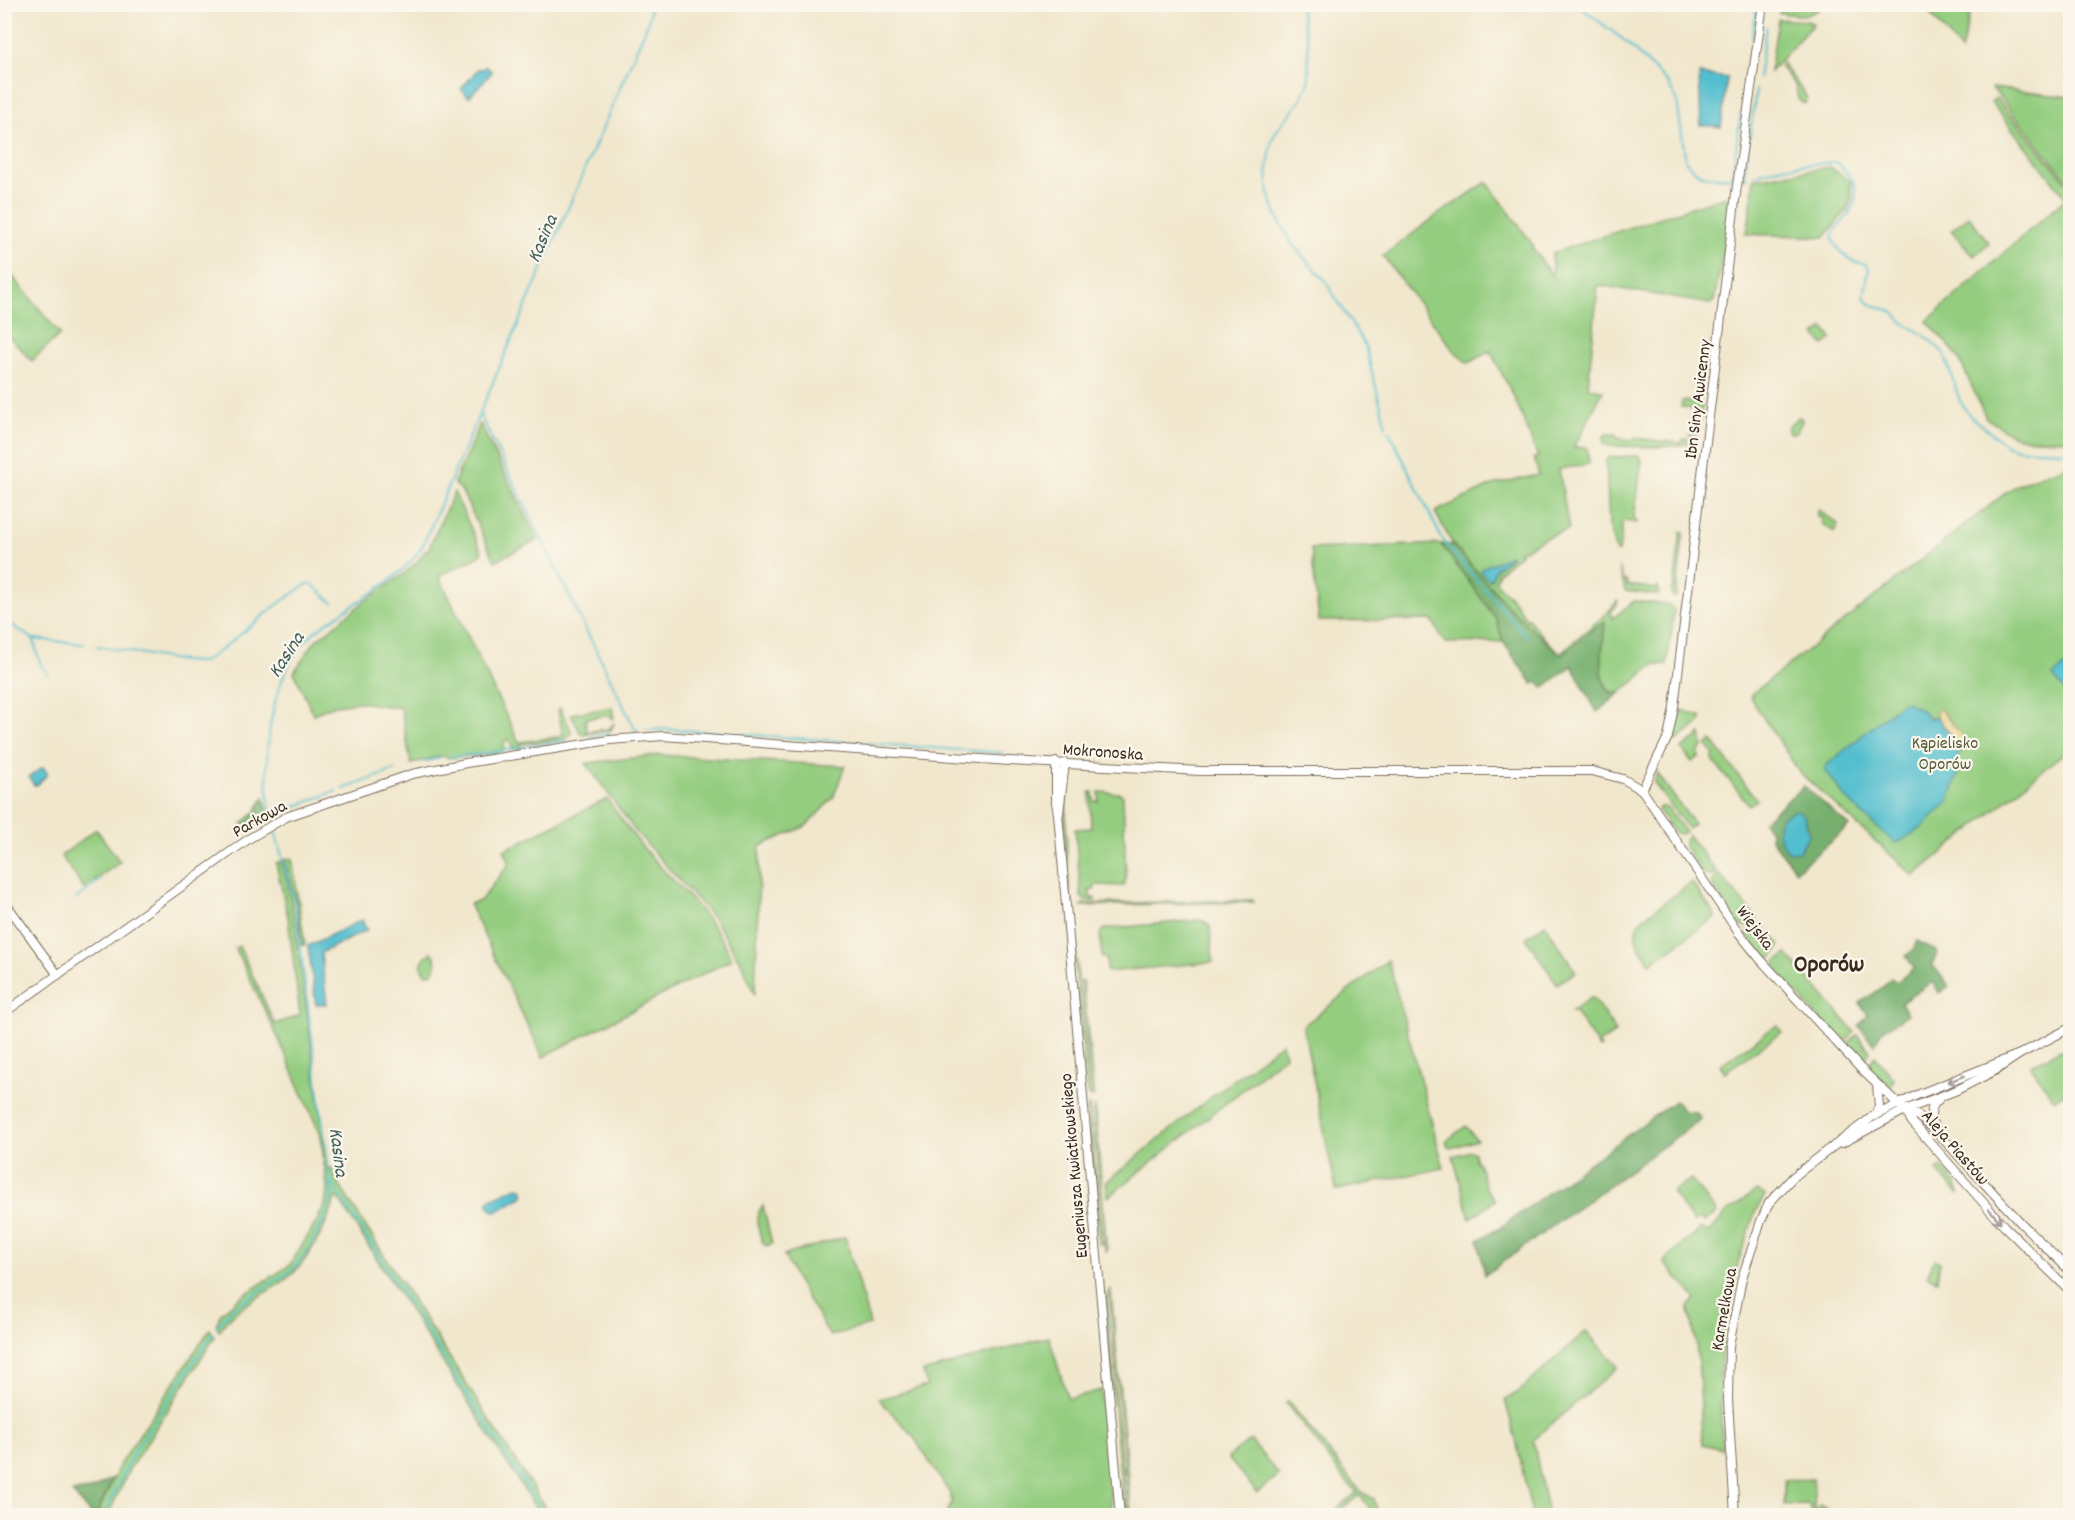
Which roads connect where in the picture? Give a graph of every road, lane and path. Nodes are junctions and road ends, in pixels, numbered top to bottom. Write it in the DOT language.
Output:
graph roads {
  1 [pos="1763,4"];
  2 [pos="572,746"];
  3 [pos="1056,762"];
  4 [pos="1065,763"];
  5 [pos="1631,783"];
  6 [pos="1642,790"];
  7 [pos="1058,814"];
  8 [pos="4,901"];
  9 [pos="58,975"];
  10 [pos="4,1013"];
  11 [pos="2070,1028"];
  12 [pos="2020,1054"];
  13 [pos="1877,1085"];
  14 [pos="1944,1095"];
  15 [pos="1897,1103"];
  16 [pos="1905,1110"];
  17 [pos="1875,1116"];
  18 [pos="1937,1132"];
  19 [pos="1837,1144"];
  20 [pos="2070,1271"];
  21 [pos="2070,1292"];
  22 [pos="1120,1515"];
  23 [pos="1735,1515"];
  1 -- 6 [label="main road, Ibn Siny Awicenny"];
  2 -- 3 [label="main road, Mokronoska"];
  2 -- 9 [label="main road, Parkowa"];
  3 -- 4 [label="main road, Mokronoska"];
  3 -- 7 [label="main road, Eugeniusza Kwiatkowskiego"];
  4 -- 5 [label="main road, Mokronoska"];
  4 -- 7 [label="main road, Eugeniusza Kwiatkowskiego"];
  5 -- 6 [label="main road, Wiejska"];
  6 -- 13 [label="main road, Wiejska"];
  7 -- 22 [label="main road, Eugeniusza Kwiatkowskiego"];
  8 -- 9 [label="main road"];
  9 -- 10 [label="main road, Parkowa"];
  11 -- 12 [label="main road"];
  12 -- 14 [label="main road, Karmelkowa"];
  12 -- 15 [label="main road, Karmelkowa, one-way"];
  13 -- 15 [label="main road, Wiejska"];
  13 -- 17 [label="main road"];
  14 -- 16 [label="main road, Karmelkowa"];
  14 -- 18 [label="main road"];
  15 -- 16 [label="main road, Wiejska"];
  15 -- 17 [label="main road, Karmelkowa"];
  16 -- 18 [label="main road, Aleja Piastów"];
  16 -- 19 [label="main road, Karmelkowa"];
  16 -- 21 [label="main road, Aleja Piastów, one-way"];
  17 -- 19 [label="main road, Karmelkowa"];
  18 -- 20 [label="main road, Aleja Piastów"];
  19 -- 23 [label="main road, Karmelkowa"];
}
